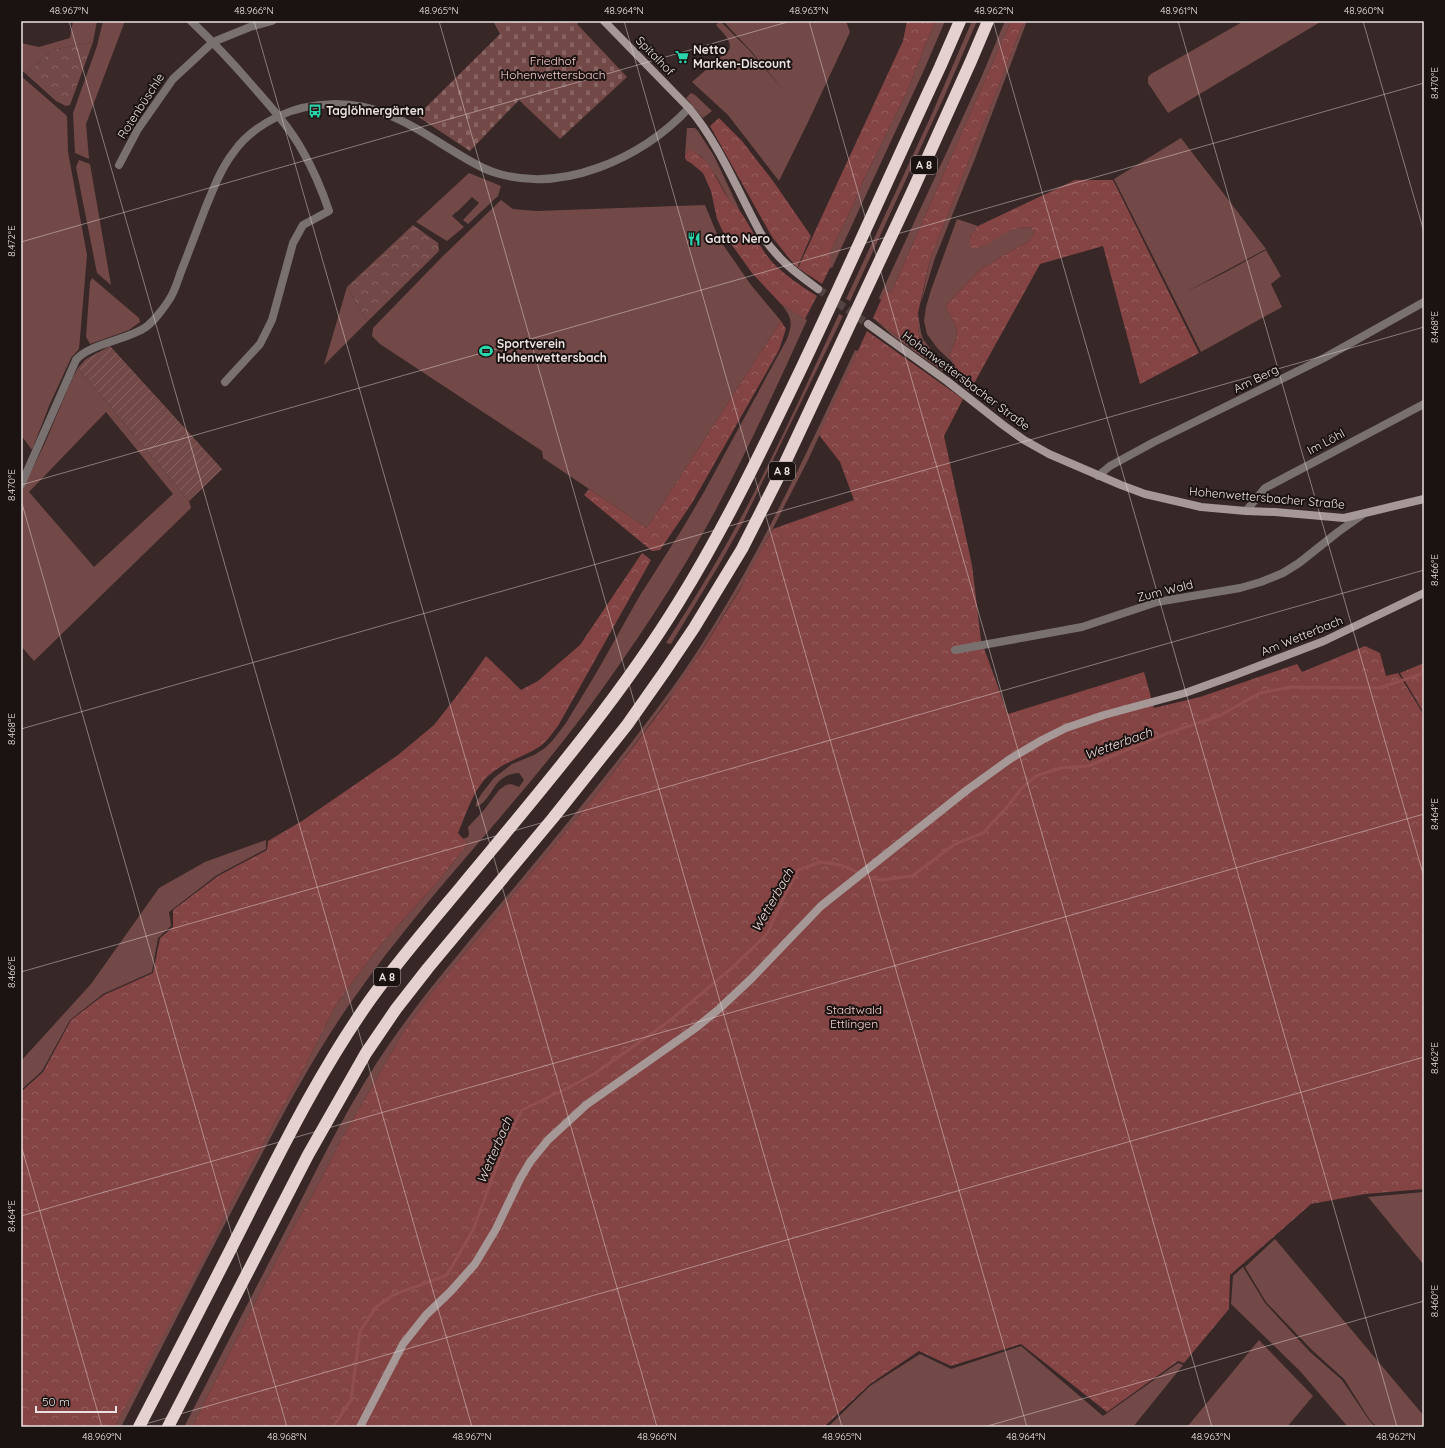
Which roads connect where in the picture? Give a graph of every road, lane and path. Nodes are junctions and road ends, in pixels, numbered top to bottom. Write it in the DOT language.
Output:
graph roads {
  1 [pos="191,21"];
  2 [pos="272,21"];
  3 [pos="604,21"];
  4 [pos="960,21"];
  5 [pos="988,21"];
  6 [pos="213,42"];
  7 [pos="689,108"];
  8 [pos="278,116"];
  9 [pos="119,165"];
  10 [pos="818,289"];
  11 [pos="1424,302"];
  12 [pos="868,324"];
  13 [pos="225,382"];
  14 [pos="1424,404"];
  15 [pos="1098,476"];
  16 [pos="21,485"];
  17 [pos="1424,499"];
  18 [pos="1246,511"];
  19 [pos="1362,515"];
  20 [pos="1424,593"];
  21 [pos="955,650"];
  22 [pos="139,1427"];
  23 [pos="168,1427"];
  24 [pos="360,1427"];
  1 -- 6 [label="street"];
  2 -- 6 [label="street, Rotenbüschle"];
  3 -- 7 [label="main road, Spitalhof"];
  4 -- 22 [label="highway, A 8"];
  5 -- 23 [label="highway, A 8"];
  6 -- 8 [label="street"];
  6 -- 9 [label="street, Rotenbüschle"];
  7 -- 8 [label="street"];
  7 -- 10 [label="main road"];
  8 -- 13 [label="street"];
  8 -- 16 [label="street"];
  11 -- 15 [label="street, Am Berg"];
  12 -- 15 [label="main road, Hohenwettersbacher Straße"];
  14 -- 18 [label="street, Im Löhl"];
  15 -- 18 [label="main road, Hohenwettersbacher Straße"];
  17 -- 19 [label="main road, Hohenwettersbacher Straße"];
  18 -- 19 [label="main road, Hohenwettersbacher Straße"];
  19 -- 21 [label="street, Zum Wald"];
  20 -- 24 [label="main road, Am Wetterbach"];
}
